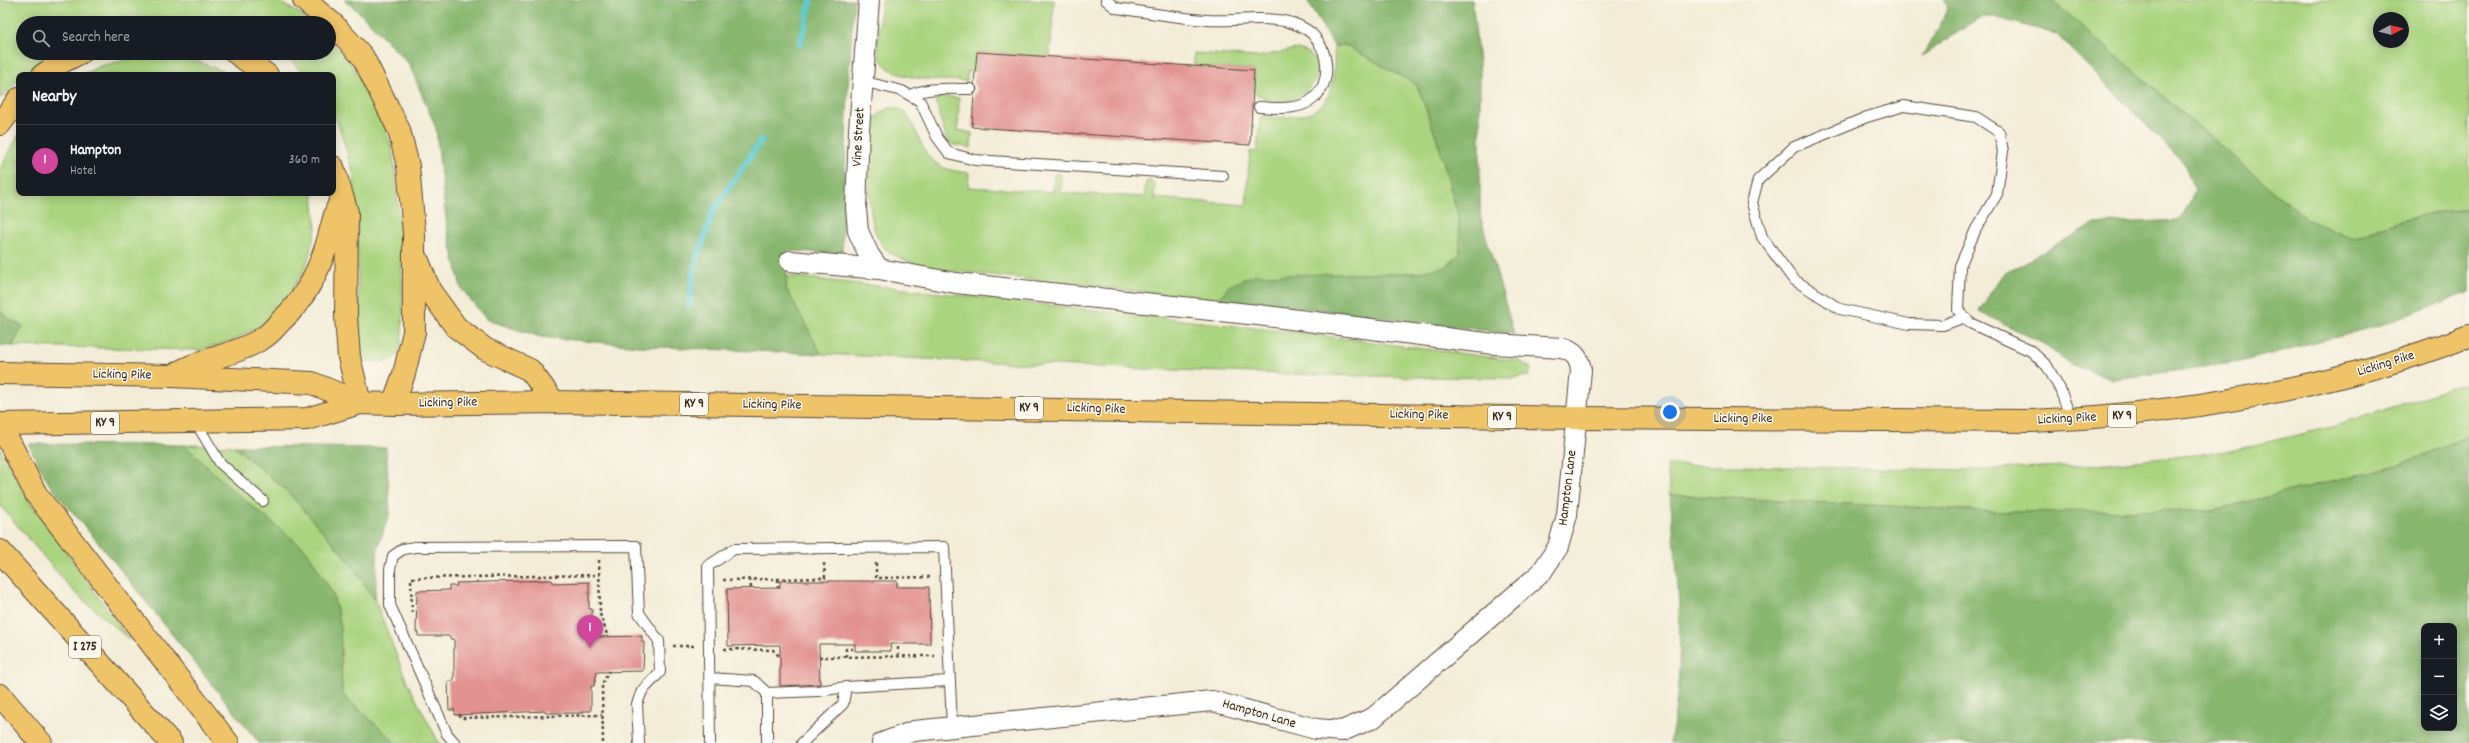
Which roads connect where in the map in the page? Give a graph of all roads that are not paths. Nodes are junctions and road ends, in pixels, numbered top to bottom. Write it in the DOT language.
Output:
graph roads {
  1 [pos="304,0"];
  2 [pos="869,0"];
  3 [pos="1106,0"];
  4 [pos="323,16"];
  5 [pos="336,27"];
  6 [pos="68,60"];
  7 [pos="246,60"];
  8 [pos="48,72"];
  9 [pos="264,72"];
  10 [pos="862,82"];
  11 [pos="971,90"];
  12 [pos="910,95"];
  13 [pos="16,103"];
  14 [pos="1259,107"];
  15 [pos="0,124"];
  16 [pos="1224,176"];
  17 [pos="336,177"];
  18 [pos="342,197"];
  19 [pos="413,244"];
  20 [pos="790,262"];
  21 [pos="879,269"];
  22 [pos="1964,317"];
  23 [pos="2469,336"];
  24 [pos="0,373"];
  25 [pos="172,376"];
  26 [pos="554,402"];
  27 [pos="360,403"];
  28 [pos="393,404"];
  29 [pos="1576,418"];
  30 [pos="2071,419"];
  31 [pos="195,421"];
  32 [pos="0,424"];
  33 [pos="264,501"];
  34 [pos="0,552"];
  35 [pos="710,678"];
  36 [pos="949,681"];
  37 [pos="846,687"];
  38 [pos="767,693"];
  39 [pos="0,695"];
  40 [pos="952,727"];
  41 [pos="40,743"];
  42 [pos="171,743"];
  43 [pos="228,743"];
  44 [pos="454,743"];
  45 [pos="639,743"];
  46 [pos="710,743"];
  47 [pos="767,743"];
  48 [pos="802,743"];
  49 [pos="882,743"];
  1 -- 4 [label="main road"];
  2 -- 10 [label="street, Vine Street"];
  3 -- 14 [label="lane"];
  5 -- 19 [label="main road"];
  6 -- 8 [label="main road"];
  7 -- 9 [label="main road"];
  10 -- 12 [label="lane"];
  10 -- 21 [label="street, Vine Street"];
  11 -- 12 [label="lane"];
  12 -- 16 [label="lane"];
  13 -- 15 [label="main road"];
  17 -- 18 [label="main road"];
  18 -- 25 [label="main road"];
  18 -- 27 [label="main road"];
  19 -- 26 [label="main road"];
  19 -- 28 [label="main road"];
  20 -- 21 [label="street, Hampton Lane"];
  21 -- 29 [label="street, Hampton Lane"];
  22 -- 22 [label="lane"];
  22 -- 30 [label="lane"];
  23 -- 30 [label="main road, Licking Pike / KY 9"];
  24 -- 25 [label="main road, Licking Pike / KY 9"];
  25 -- 27 [label="main road, Licking Pike / KY 9"];
  26 -- 28 [label="main road, Licking Pike / KY 9"];
  26 -- 29 [label="main road, Licking Pike / KY 9"];
  27 -- 28 [label="main road, Licking Pike / KY 9"];
  27 -- 31 [label="main road, Licking Pike / KY 9"];
  29 -- 30 [label="main road, Licking Pike / KY 9"];
  29 -- 40 [label="street, Hampton Lane"];
  31 -- 32 [label="main road, Licking Pike / KY 9"];
  31 -- 33 [label="lane"];
  32 -- 43 [label="main road"];
  34 -- 42 [label="main road, I 275"];
  35 -- 36 [label="lane"];
  35 -- 38 [label="lane"];
  35 -- 46 [label="lane"];
  36 -- 37 [label="lane"];
  36 -- 40 [label="lane"];
  37 -- 38 [label="lane"];
  37 -- 48 [label="lane"];
  38 -- 47 [label="lane"];
  39 -- 41 [label="main road"];
  40 -- 49 [label="street, Hampton Lane"];
  44 -- 45 [label="lane"];
}
